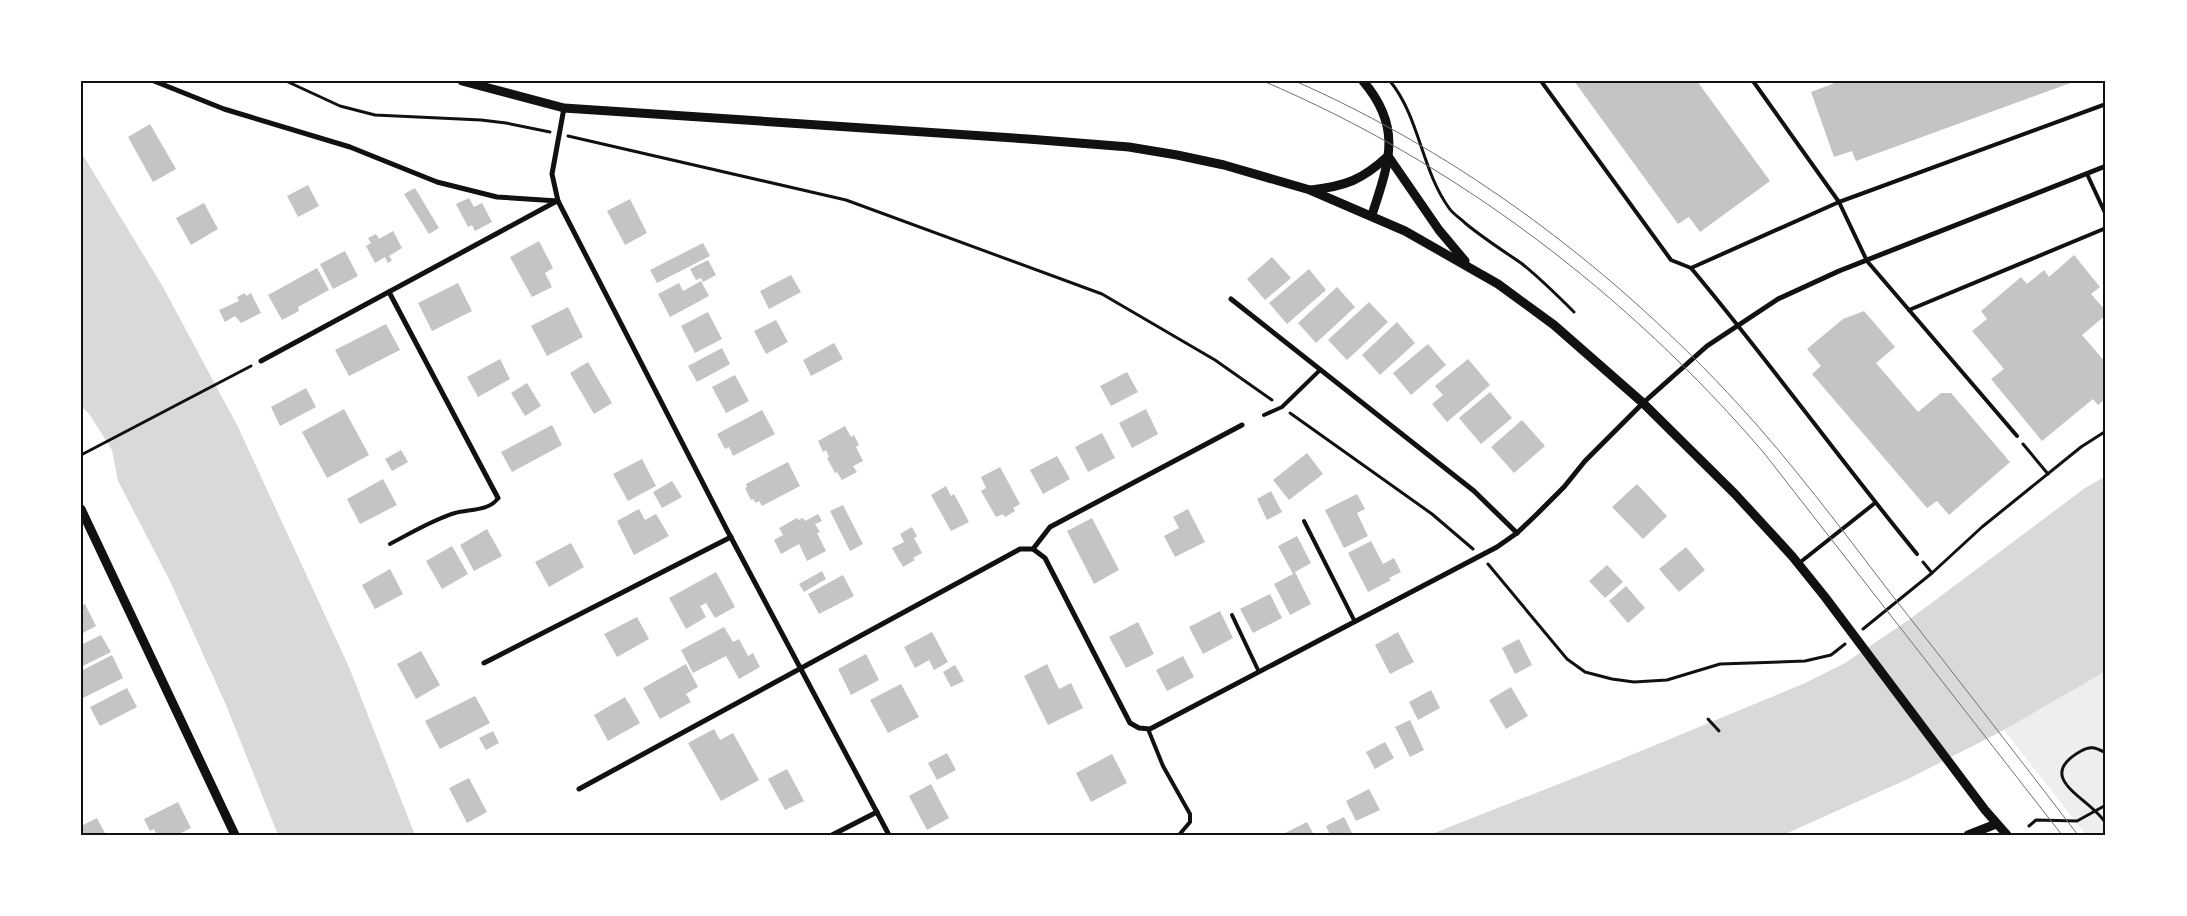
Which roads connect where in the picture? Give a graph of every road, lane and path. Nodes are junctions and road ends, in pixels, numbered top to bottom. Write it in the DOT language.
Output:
graph roads {
  1 [pos="154,81"];
  2 [pos="286,81"];
  3 [pos="462,81"];
  4 [pos="1363,81"];
  5 [pos="1390,81"];
  6 [pos="1541,81"];
  7 [pos="1753,81"];
  8 [pos="2106,104"];
  9 [pos="564,108"];
  10 [pos="535,129"];
  11 [pos="589,141"];
  12 [pos="1388,156"];
  13 [pos="2106,166"];
  14 [pos="2087,174"];
  15 [pos="1310,190"];
  16 [pos="558,201"];
  17 [pos="1839,202"];
  18 [pos="1372,215"];
  19 [pos="2105,216"];
  20 [pos="2106,228"];
  21 [pos="1867,261"];
  22 [pos="1468,266"];
  23 [pos="1691,268"];
  24 [pos="389,292"];
  25 [pos="1231,299"];
  26 [pos="1909,310"];
  27 [pos="1574,312"];
  28 [pos="1739,325"];
  29 [pos="261,361"];
  30 [pos="1320,370"];
  31 [pos="1643,403"];
  32 [pos="1282,407"];
  33 [pos="1264,415"];
  34 [pos="1242,425"];
  35 [pos="2106,431"];
  36 [pos="2017,436"];
  37 [pos="81,454"];
  38 [pos="2048,474"];
  39 [pos="498,498"];
  40 [pos="1875,503"];
  41 [pos="81,509"];
  42 [pos="1304,521"];
  43 [pos="1517,533"];
  44 [pos="731,537"];
  45 [pos="390,544"];
  46 [pos="1471,548"];
  47 [pos="1033,549"];
  48 [pos="1917,554"];
  49 [pos="1798,564"];
  50 [pos="1493,570"];
  51 [pos="1932,573"];
  52 [pos="1232,615"];
  53 [pos="1355,622"];
  54 [pos="1860,631"];
  55 [pos="1846,643"];
  56 [pos="484,663"];
  57 [pos="800,667"];
  58 [pos="1259,672"];
  59 [pos="1708,719"];
  60 [pos="1148,729"];
  61 [pos="1719,731"];
  62 [pos="2106,753"];
  63 [pos="579,789"];
  64 [pos="2106,805"];
  65 [pos="877,812"];
  66 [pos="2095,812"];
  67 [pos="1996,824"];
  68 [pos="2106,824"];
  69 [pos="2029,826"];
  70 [pos="235,835"];
  71 [pos="832,835"];
  72 [pos="889,835"];
  73 [pos="1179,835"];
  74 [pos="1968,835"];
  75 [pos="2006,835"];
  1 -- 16 [label="street"];
  2 -- 10 [label="path"];
  3 -- 9 [label="street"];
  4 -- 12 [label="street"];
  5 -- 27 [label="path"];
  6 -- 23 [label="lane"];
  7 -- 17 [label="lane"];
  8 -- 17 [label="lane"];
  9 -- 15 [label="street"];
  9 -- 16 [label="street"];
  11 -- 32 [label="path"];
  12 -- 15 [label="street"];
  12 -- 18 [label="street"];
  12 -- 22 [label="street"];
  13 -- 14 [label="street"];
  14 -- 19 [label="lane"];
  14 -- 21 [label="street"];
  15 -- 18 [label="street"];
  16 -- 24 [label="street"];
  16 -- 44 [label="street"];
  17 -- 21 [label="lane"];
  17 -- 23 [label="lane"];
  18 -- 22 [label="street"];
  20 -- 26 [label="lane"];
  21 -- 26 [label="lane"];
  21 -- 28 [label="street"];
  22 -- 31 [label="street"];
  23 -- 28 [label="lane"];
  24 -- 29 [label="street"];
  24 -- 39 [label="street"];
  25 -- 30 [label="street"];
  26 -- 36 [label="lane"];
  28 -- 31 [label="street"];
  28 -- 40 [label="lane"];
  29 -- 37 [label="path"];
  30 -- 32 [label="lane"];
  30 -- 43 [label="street"];
  31 -- 43 [label="street"];
  31 -- 49 [label="street"];
  32 -- 33 [label="lane"];
  32 -- 46 [label="path"];
  34 -- 47 [label="street"];
  35 -- 38 [label="path"];
  36 -- 38 [label="path"];
  38 -- 51 [label="path"];
  39 -- 45 [label="lane"];
  40 -- 48 [label="lane"];
  40 -- 49 [label="lane"];
  41 -- 70 [label="street"];
  42 -- 53 [label="lane"];
  43 -- 53 [label="street"];
  44 -- 56 [label="street"];
  44 -- 57 [label="street"];
  47 -- 57 [label="street"];
  47 -- 60 [label="street"];
  48 -- 51 [label="path"];
  49 -- 67 [label="street"];
  50 -- 55 [label="path"];
  51 -- 54 [label="path"];
  52 -- 58 [label="lane"];
  53 -- 58 [label="street"];
  57 -- 63 [label="street"];
  57 -- 65 [label="street"];
  58 -- 60 [label="street"];
  59 -- 61 [label="path"];
  60 -- 73 [label="lane"];
  62 -- 66 [label="path"];
  64 -- 66 [label="path"];
  65 -- 71 [label="street"];
  65 -- 72 [label="street"];
  66 -- 68 [label="path"];
  66 -- 69 [label="path"];
  67 -- 74 [label="street"];
  67 -- 75 [label="street"];
}
